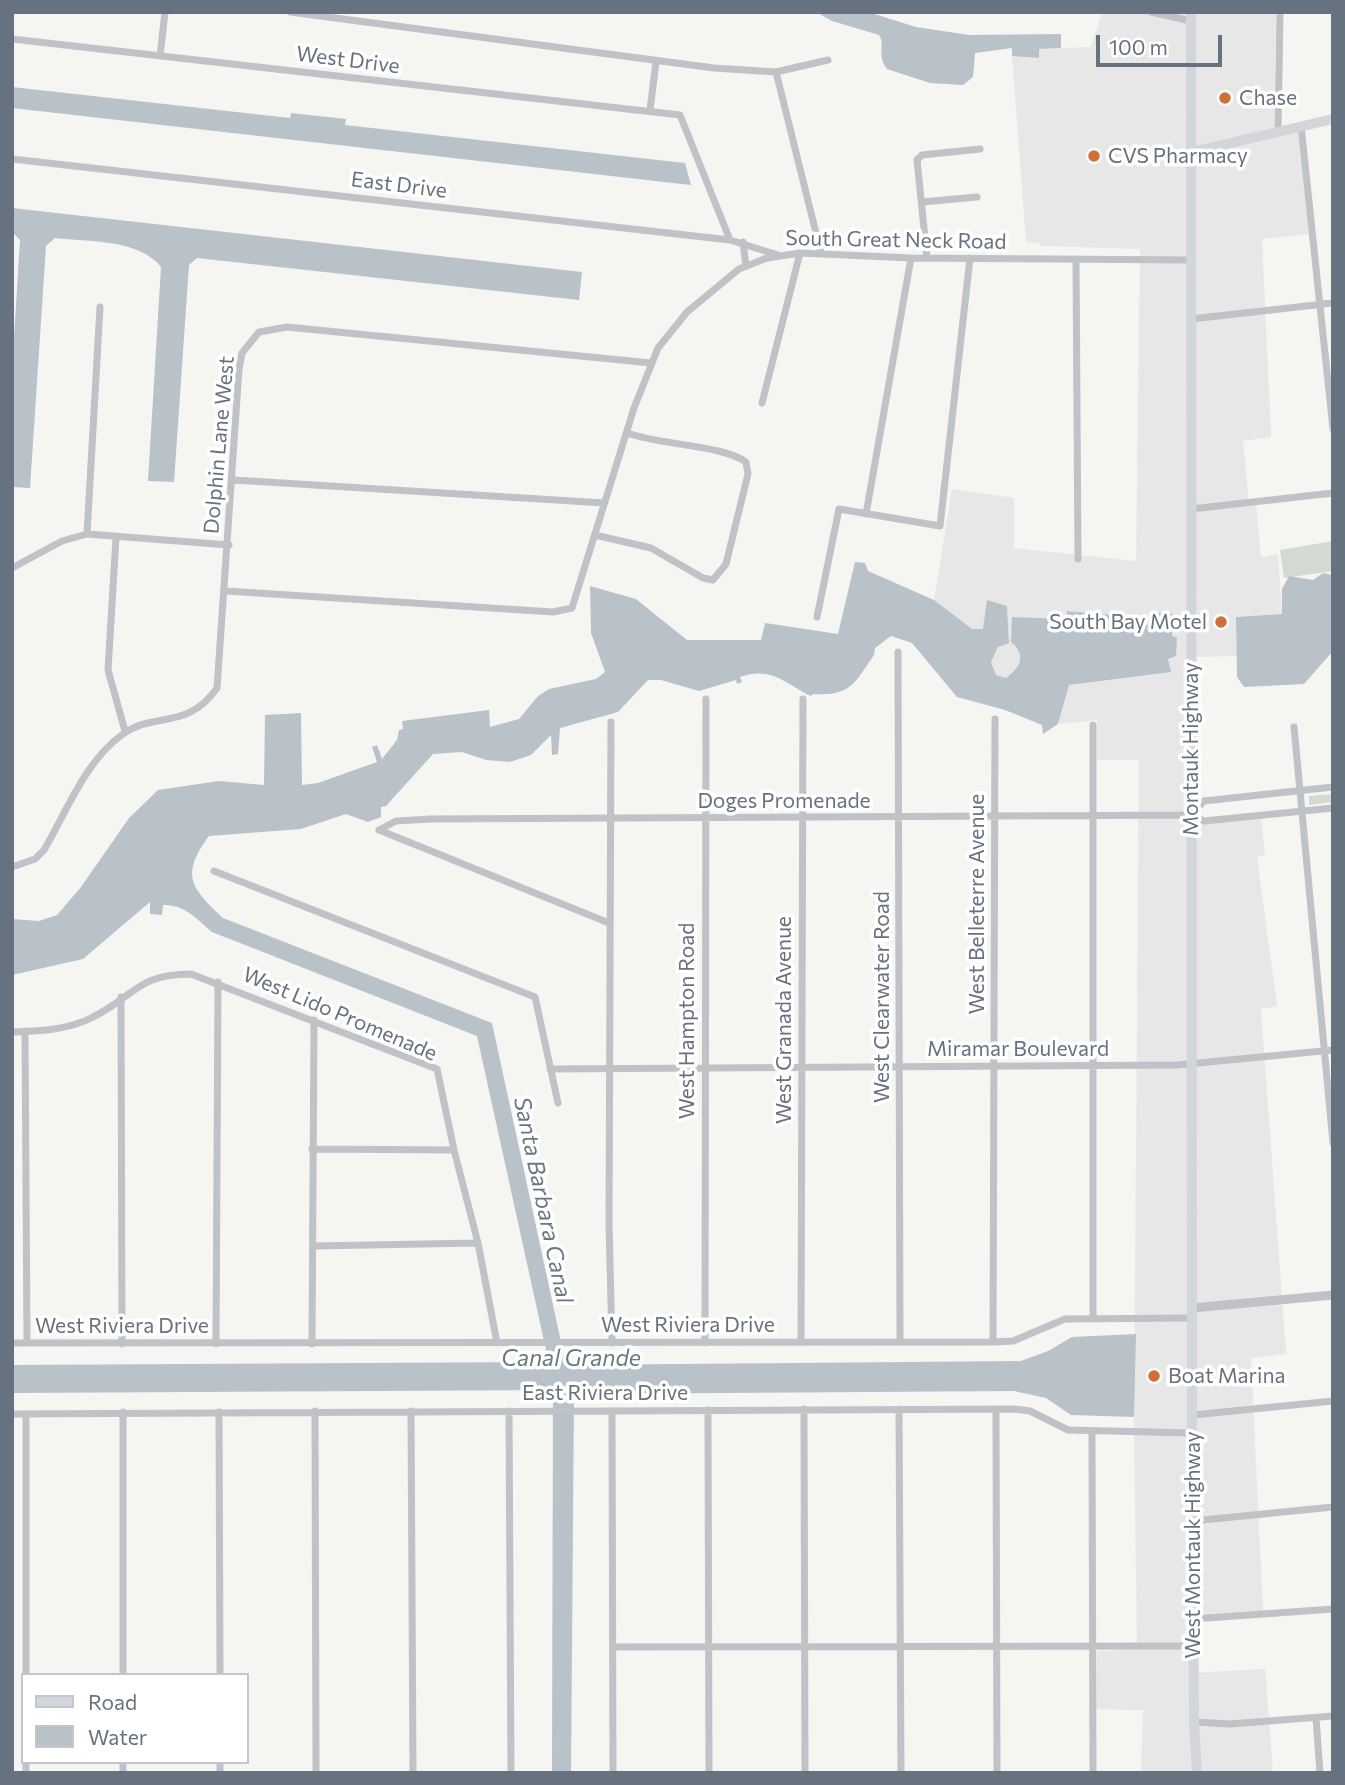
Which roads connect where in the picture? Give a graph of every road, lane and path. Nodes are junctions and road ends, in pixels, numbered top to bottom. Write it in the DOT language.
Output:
graph roads {
  1 [pos="165,12"];
  2 [pos="290,12"];
  3 [pos="1151,12"];
  4 [pos="1280,12"];
  5 [pos="1191,17"];
  6 [pos="12,39"];
  7 [pos="160,56"];
  8 [pos="828,60"];
  9 [pos="656,62"];
  10 [pos="776,72"];
  11 [pos="650,110"];
  12 [pos="1333,119"];
  13 [pos="1301,126"];
  14 [pos="1278,131"];
  15 [pos="980,149"];
  16 [pos="1192,152"];
  17 [pos="12,159"];
  18 [pos="977,197"];
  19 [pos="922,202"];
  20 [pos="730,240"];
  21 [pos="743,242"];
  22 [pos="800,253"];
  23 [pos="821,254"];
  24 [pos="779,256"];
  25 [pos="911,258"];
  26 [pos="927,258"];
  27 [pos="970,258"];
  28 [pos="1076,259"];
  29 [pos="1190,260"];
  30 [pos="746,266"];
  31 [pos="1333,303"];
  32 [pos="1320,305"];
  33 [pos="100,307"];
  34 [pos="1191,319"];
  35 [pos="651,363"];
  36 [pos="762,403"];
  37 [pos="1333,429"];
  38 [pos="627,433"];
  39 [pos="234,480"];
  40 [pos="1333,493"];
  41 [pos="604,503"];
  42 [pos="1191,509"];
  43 [pos="866,514"];
  44 [pos="87,534"];
  45 [pos="596,534"];
  46 [pos="116,538"];
  47 [pos="229,545"];
  48 [pos="1078,559"];
  49 [pos="12,568"];
  50 [pos="226,591"];
  51 [pos="817,617"];
  52 [pos="898,652"];
  53 [pos="706,699"];
  54 [pos="803,699"];
  55 [pos="995,719"];
  56 [pos="611,722"];
  57 [pos="1093,725"];
  58 [pos="1294,727"];
  59 [pos="125,732"];
  60 [pos="1333,787"];
  61 [pos="1300,790"];
  62 [pos="1333,808"];
  63 [pos="1301,811"];
  64 [pos="1191,815"];
  65 [pos="1093,816"];
  66 [pos="901,817"];
  67 [pos="705,818"];
  68 [pos="802,818"];
  69 [pos="995,818"];
  70 [pos="610,819"];
  71 [pos="12,867"];
  72 [pos="214,871"];
  73 [pos="609,923"];
  74 [pos="218,982"];
  75 [pos="121,997"];
  76 [pos="314,1020"];
  77 [pos="25,1031"];
  78 [pos="12,1032"];
  79 [pos="1333,1050"];
  80 [pos="1323,1051"];
  81 [pos="1192,1065"];
  82 [pos="900,1066"];
  83 [pos="993,1066"];
  84 [pos="1093,1066"];
  85 [pos="705,1068"];
  86 [pos="801,1068"];
  87 [pos="550,1069"];
  88 [pos="610,1069"];
  89 [pos="558,1103"];
  90 [pos="1333,1143"];
  91 [pos="312,1149"];
  92 [pos="454,1150"];
  93 [pos="478,1243"];
  94 [pos="313,1246"];
  95 [pos="1333,1295"];
  96 [pos="1192,1313"];
  97 [pos="1093,1318"];
  98 [pos="900,1341"];
  99 [pos="801,1342"];
  100 [pos="993,1342"];
  101 [pos="12,1343"];
  102 [pos="27,1343"];
  103 [pos="497,1343"];
  104 [pos="612,1343"];
  105 [pos="705,1343"];
  106 [pos="122,1344"];
  107 [pos="216,1344"];
  108 [pos="313,1345"];
  109 [pos="1333,1401"];
  110 [pos="804,1409"];
  111 [pos="899,1409"];
  112 [pos="996,1409"];
  113 [pos="708,1410"];
  114 [pos="411,1411"];
  115 [pos="509,1411"];
  116 [pos="612,1411"];
  117 [pos="123,1412"];
  118 [pos="219,1412"];
  119 [pos="315,1412"];
  120 [pos="12,1414"];
  121 [pos="26,1414"];
  122 [pos="1193,1415"];
  123 [pos="1092,1432"];
  124 [pos="1192,1433"];
  125 [pos="1333,1507"];
  126 [pos="1193,1521"];
  127 [pos="1333,1609"];
  128 [pos="1193,1619"];
  129 [pos="806,1646"];
  130 [pos="900,1646"];
  131 [pos="997,1646"];
  132 [pos="1092,1646"];
  133 [pos="1193,1646"];
  134 [pos="613,1647"];
  135 [pos="709,1647"];
  136 [pos="26,1673"];
  137 [pos="123,1673"];
  138 [pos="220,1673"];
  139 [pos="1333,1716"];
  140 [pos="1316,1718"];
  141 [pos="1194,1722"];
  142 [pos="316,1773"];
  143 [pos="413,1773"];
  144 [pos="511,1773"];
  145 [pos="613,1773"];
  146 [pos="709,1773"];
  147 [pos="806,1773"];
  148 [pos="901,1773"];
  149 [pos="997,1773"];
  150 [pos="1093,1773"];
  151 [pos="1197,1773"];
  152 [pos="1320,1773"];
  1 -- 7 [label="street"];
  2 -- 9 [label="street"];
  3 -- 5 [label="street"];
  4 -- 14 [label="street"];
  5 -- 16 [label="main road, Montauk Highway"];
  6 -- 7 [label="street, West Drive"];
  7 -- 11 [label="street, West Drive"];
  8 -- 10 [label="street"];
  9 -- 10 [label="street"];
  9 -- 11 [label="street"];
  10 -- 23 [label="street"];
  11 -- 20 [label="street, West Drive"];
  12 -- 13 [label="main road"];
  13 -- 14 [label="main road"];
  13 -- 32 [label="street"];
  14 -- 16 [label="main road"];
  15 -- 19 [label="street"];
  16 -- 29 [label="main road, Montauk Highway"];
  17 -- 20 [label="street, East Drive"];
  18 -- 19 [label="street"];
  19 -- 26 [label="street"];
  20 -- 21 [label="street, East Drive"];
  21 -- 24 [label="street, East Drive"];
  21 -- 30 [label="street"];
  22 -- 23 [label="street, South Great Neck Road"];
  22 -- 24 [label="street, South Great Neck Road"];
  22 -- 36 [label="street"];
  23 -- 25 [label="street, South Great Neck Road"];
  24 -- 30 [label="street, South Great Neck Road"];
  25 -- 26 [label="street, South Great Neck Road"];
  25 -- 43 [label="street"];
  26 -- 27 [label="street, South Great Neck Road"];
  27 -- 28 [label="street, South Great Neck Road"];
  27 -- 43 [label="street"];
  28 -- 29 [label="street, South Great Neck Road"];
  28 -- 48 [label="street"];
  29 -- 34 [label="main road, Montauk Highway"];
  30 -- 35 [label="street, South Great Neck Road"];
  31 -- 32 [label="street"];
  32 -- 34 [label="street"];
  32 -- 37 [label="street"];
  33 -- 44 [label="street"];
  34 -- 42 [label="main road, Montauk Highway"];
  35 -- 38 [label="street, South Great Neck Road"];
  35 -- 39 [label="street, Dolphin Lane West"];
  38 -- 41 [label="street, South Great Neck Road"];
  38 -- 45 [label="street"];
  39 -- 41 [label="street"];
  39 -- 47 [label="street, Dolphin Lane West"];
  40 -- 42 [label="street"];
  41 -- 45 [label="street, South Great Neck Road"];
  42 -- 64 [label="main road, Montauk Highway"];
  43 -- 51 [label="street"];
  44 -- 46 [label="street"];
  44 -- 49 [label="street"];
  45 -- 50 [label="street, South Great Neck Road"];
  46 -- 47 [label="street"];
  46 -- 59 [label="street"];
  47 -- 50 [label="street, Dolphin Lane West"];
  50 -- 59 [label="street, Dolphin Lane West"];
  52 -- 66 [label="street, West Clearwater Road"];
  53 -- 67 [label="street, West Hampton Road"];
  54 -- 68 [label="street, West Granada Avenue"];
  55 -- 69 [label="street, West Belleterre Avenue"];
  56 -- 70 [label="street"];
  57 -- 65 [label="street"];
  58 -- 61 [label="street"];
  59 -- 71 [label="street"];
  60 -- 61 [label="street"];
  61 -- 63 [label="street"];
  61 -- 64 [label="street"];
  62 -- 63 [label="street, Doges Promenade"];
  63 -- 64 [label="street, Doges Promenade"];
  63 -- 80 [label="street"];
  64 -- 65 [label="street, Doges Promenade"];
  64 -- 81 [label="main road, Montauk Highway"];
  65 -- 69 [label="street, Doges Promenade"];
  65 -- 84 [label="street"];
  66 -- 68 [label="street, Doges Promenade"];
  66 -- 69 [label="street, Doges Promenade"];
  66 -- 82 [label="street, West Clearwater Road"];
  67 -- 68 [label="street, Doges Promenade"];
  67 -- 70 [label="street, Doges Promenade"];
  67 -- 85 [label="street, West Hampton Road"];
  68 -- 86 [label="street, West Granada Avenue"];
  69 -- 83 [label="street, West Belleterre Avenue"];
  70 -- 73 [label="street"];
  70 -- 73 [label="street, Doges Promenade"];
  72 -- 87 [label="street"];
  73 -- 88 [label="street"];
  74 -- 75 [label="street, West Lido Promenade"];
  74 -- 76 [label="street, West Lido Promenade"];
  74 -- 107 [label="street"];
  75 -- 77 [label="street, West Lido Promenade"];
  75 -- 106 [label="street"];
  76 -- 91 [label="street"];
  76 -- 92 [label="street, West Lido Promenade"];
  77 -- 78 [label="street, West Lido Promenade"];
  77 -- 102 [label="street"];
  79 -- 80 [label="street, Miramar Boulevard"];
  80 -- 81 [label="street, Miramar Boulevard"];
  80 -- 90 [label="street"];
  81 -- 84 [label="street, Miramar Boulevard"];
  81 -- 96 [label="main road, Montauk Highway"];
  82 -- 83 [label="street, Miramar Boulevard"];
  82 -- 86 [label="street, Miramar Boulevard"];
  82 -- 98 [label="street, West Clearwater Road"];
  83 -- 84 [label="street, Miramar Boulevard"];
  83 -- 100 [label="street, West Belleterre Avenue"];
  84 -- 97 [label="street"];
  85 -- 86 [label="street, Miramar Boulevard"];
  85 -- 88 [label="street, Miramar Boulevard"];
  85 -- 105 [label="street, West Hampton Road"];
  86 -- 99 [label="street, West Granada Avenue"];
  87 -- 88 [label="street, Miramar Boulevard"];
  87 -- 89 [label="street"];
  88 -- 104 [label="street"];
  91 -- 92 [label="street"];
  91 -- 94 [label="street"];
  92 -- 93 [label="street, West Lido Promenade"];
  93 -- 94 [label="street"];
  93 -- 103 [label="street, West Lido Promenade"];
  94 -- 108 [label="street"];
  95 -- 96 [label="street"];
  96 -- 97 [label="street, West Riviera Drive"];
  96 -- 122 [label="main road, West Montauk Highway"];
  97 -- 100 [label="street, West Riviera Drive"];
  98 -- 99 [label="street, West Riviera Drive"];
  98 -- 100 [label="street, West Riviera Drive"];
  99 -- 105 [label="street, West Riviera Drive"];
  101 -- 102 [label="street, West Riviera Drive"];
  102 -- 106 [label="street, West Riviera Drive"];
  103 -- 104 [label="street, West Riviera Drive"];
  103 -- 108 [label="street, West Riviera Drive"];
  104 -- 105 [label="street, West Riviera Drive"];
  106 -- 107 [label="street, West Riviera Drive"];
  107 -- 108 [label="street, West Riviera Drive"];
  109 -- 122 [label="street"];
  110 -- 111 [label="street, East Riviera Drive"];
  110 -- 113 [label="street, East Riviera Drive"];
  110 -- 129 [label="street"];
  111 -- 112 [label="street, East Riviera Drive"];
  111 -- 130 [label="street"];
  112 -- 123 [label="street, East Riviera Drive"];
  112 -- 131 [label="street"];
  113 -- 116 [label="street, East Riviera Drive"];
  113 -- 135 [label="street"];
  114 -- 115 [label="street, East Riviera Drive"];
  114 -- 119 [label="street, East Riviera Drive"];
  114 -- 143 [label="street"];
  115 -- 116 [label="street, East Riviera Drive"];
  115 -- 144 [label="street"];
  116 -- 134 [label="street"];
  117 -- 118 [label="street, East Riviera Drive"];
  117 -- 121 [label="street, East Riviera Drive"];
  117 -- 137 [label="street"];
  118 -- 119 [label="street, East Riviera Drive"];
  118 -- 138 [label="street"];
  119 -- 142 [label="street"];
  120 -- 121 [label="street, East Riviera Drive"];
  121 -- 136 [label="street"];
  122 -- 124 [label="main road, West Montauk Highway"];
  123 -- 124 [label="street, East Riviera Drive"];
  123 -- 132 [label="street"];
  124 -- 126 [label="main road, West Montauk Highway"];
  125 -- 126 [label="street"];
  126 -- 128 [label="main road, West Montauk Highway"];
  127 -- 128 [label="street"];
  128 -- 133 [label="main road, West Montauk Highway"];
  129 -- 130 [label="street"];
  129 -- 135 [label="street"];
  129 -- 147 [label="street"];
  130 -- 131 [label="street"];
  130 -- 148 [label="street"];
  131 -- 132 [label="street"];
  131 -- 149 [label="street"];
  132 -- 133 [label="street"];
  132 -- 150 [label="street"];
  133 -- 141 [label="main road, West Montauk Highway"];
  134 -- 135 [label="street"];
  134 -- 145 [label="street"];
  135 -- 146 [label="street"];
  139 -- 140 [label="street"];
  140 -- 141 [label="street"];
  140 -- 152 [label="street"];
  141 -- 151 [label="main road, West Montauk Highway"];
}
